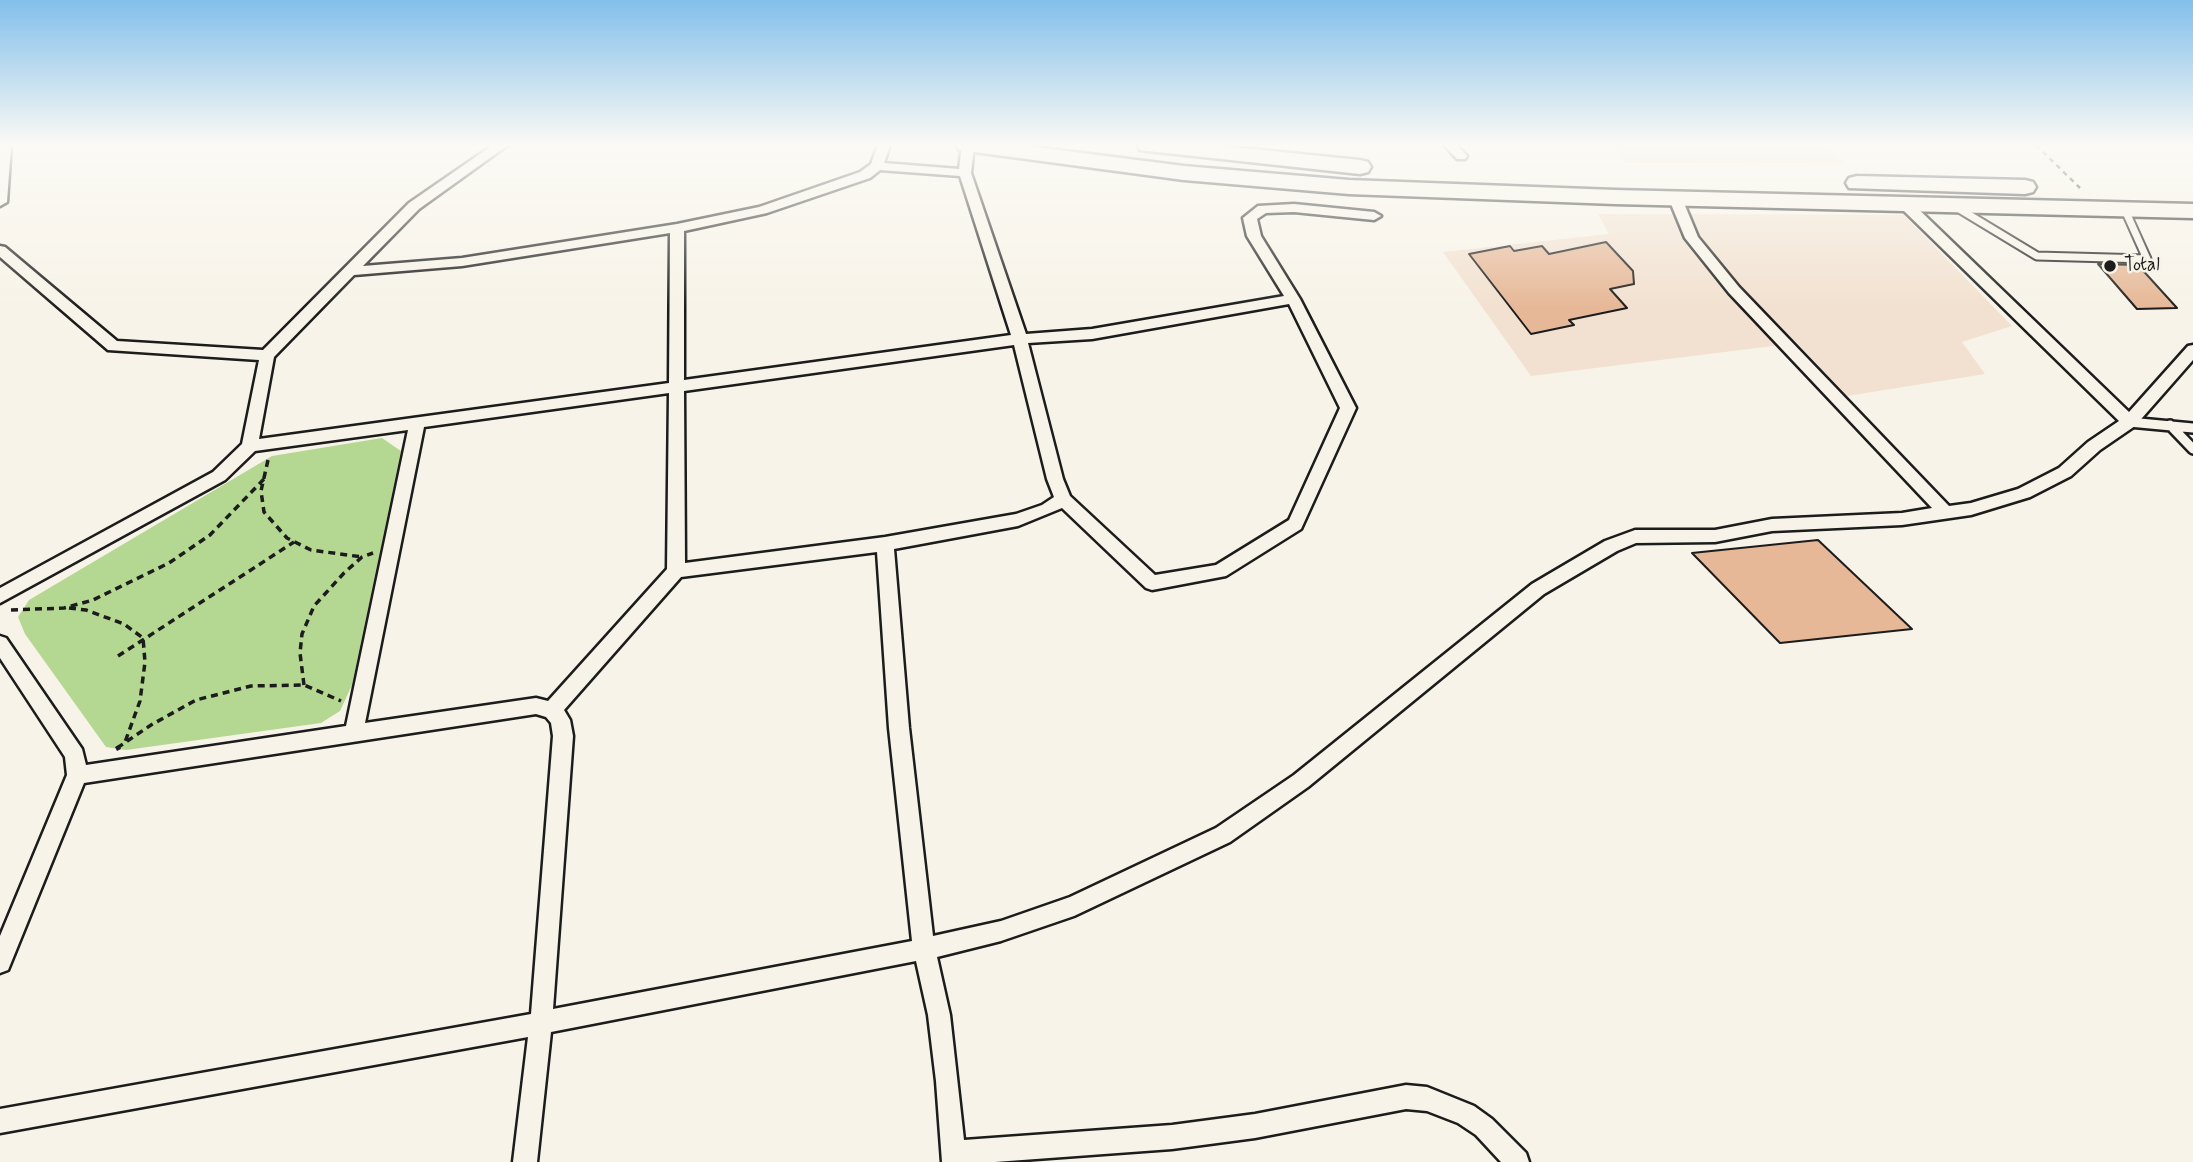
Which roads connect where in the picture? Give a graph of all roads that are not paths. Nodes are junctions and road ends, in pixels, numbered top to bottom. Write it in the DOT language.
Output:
graph roads {
  1 [pos="424,199"];
  2 [pos="794,199"];
  3 [pos="974,199"];
  4 [pos="1676,199"];
  5 [pos="1685,199"];
  6 [pos="2142,199"];
  7 [pos="1906,205"];
  8 [pos="1954,206"];
  9 [pos="2191,208"];
  10 [pos="2125,210"];
  11 [pos="1374,216"];
  12 [pos="677,228"];
  13 [pos="0,250"];
  14 [pos="351,271"];
  15 [pos="1293,299"];
  16 [pos="1020,338"];
  17 [pos="2193,350"];
  18 [pos="267,355"];
  19 [pos="675,385"];
  20 [pos="2129,422"];
  21 [pos="416,424"];
  22 [pos="2170,425"];
  23 [pos="2193,428"];
  24 [pos="250,446"];
  25 [pos="2193,449"];
  26 [pos="1063,499"];
  27 [pos="1946,513"];
  28 [pos="885,544"];
  29 [pos="676,571"];
  30 [pos="0,596"];
  31 [pos="0,643"];
  32 [pos="552,710"];
  33 [pos="354,732"];
  34 [pos="77,775"];
  35 [pos="924,950"];
  36 [pos="0,962"];
  37 [pos="541,1023"];
  38 [pos="0,1121"];
  39 [pos="954,1158"];
  40 [pos="525,1162"];
  41 [pos="1517,1162"];
  1 -- 14 [label="street"];
  2 -- 12 [label="street"];
  3 -- 16 [label="street"];
  4 -- 27 [label="street"];
  5 -- 7 [label="highway"];
  6 -- 9 [label="highway"];
  7 -- 8 [label="highway"];
  7 -- 20 [label="street"];
  8 -- 10 [label="highway"];
  8 -- 10 [label="lane"];
  9 -- 10 [label="highway"];
  11 -- 15 [label="street"];
  12 -- 14 [label="street"];
  12 -- 19 [label="street"];
  13 -- 18 [label="street"];
  14 -- 18 [label="street"];
  15 -- 16 [label="street"];
  15 -- 26 [label="street"];
  16 -- 19 [label="street"];
  16 -- 26 [label="street"];
  17 -- 20 [label="street"];
  18 -- 24 [label="street"];
  19 -- 21 [label="street"];
  19 -- 29 [label="street"];
  20 -- 22 [label="lane"];
  20 -- 27 [label="street"];
  21 -- 24 [label="street"];
  21 -- 33 [label="street"];
  22 -- 23 [label="lane"];
  22 -- 25 [label="lane"];
  24 -- 30 [label="street"];
  26 -- 28 [label="street"];
  27 -- 35 [label="street"];
  28 -- 29 [label="street"];
  28 -- 35 [label="street"];
  29 -- 32 [label="street"];
  31 -- 34 [label="street"];
  32 -- 33 [label="street"];
  32 -- 37 [label="street"];
  33 -- 34 [label="street"];
  34 -- 36 [label="street"];
  35 -- 37 [label="street"];
  35 -- 39 [label="street"];
  37 -- 38 [label="street"];
  37 -- 40 [label="street"];
  39 -- 41 [label="street"];
}
